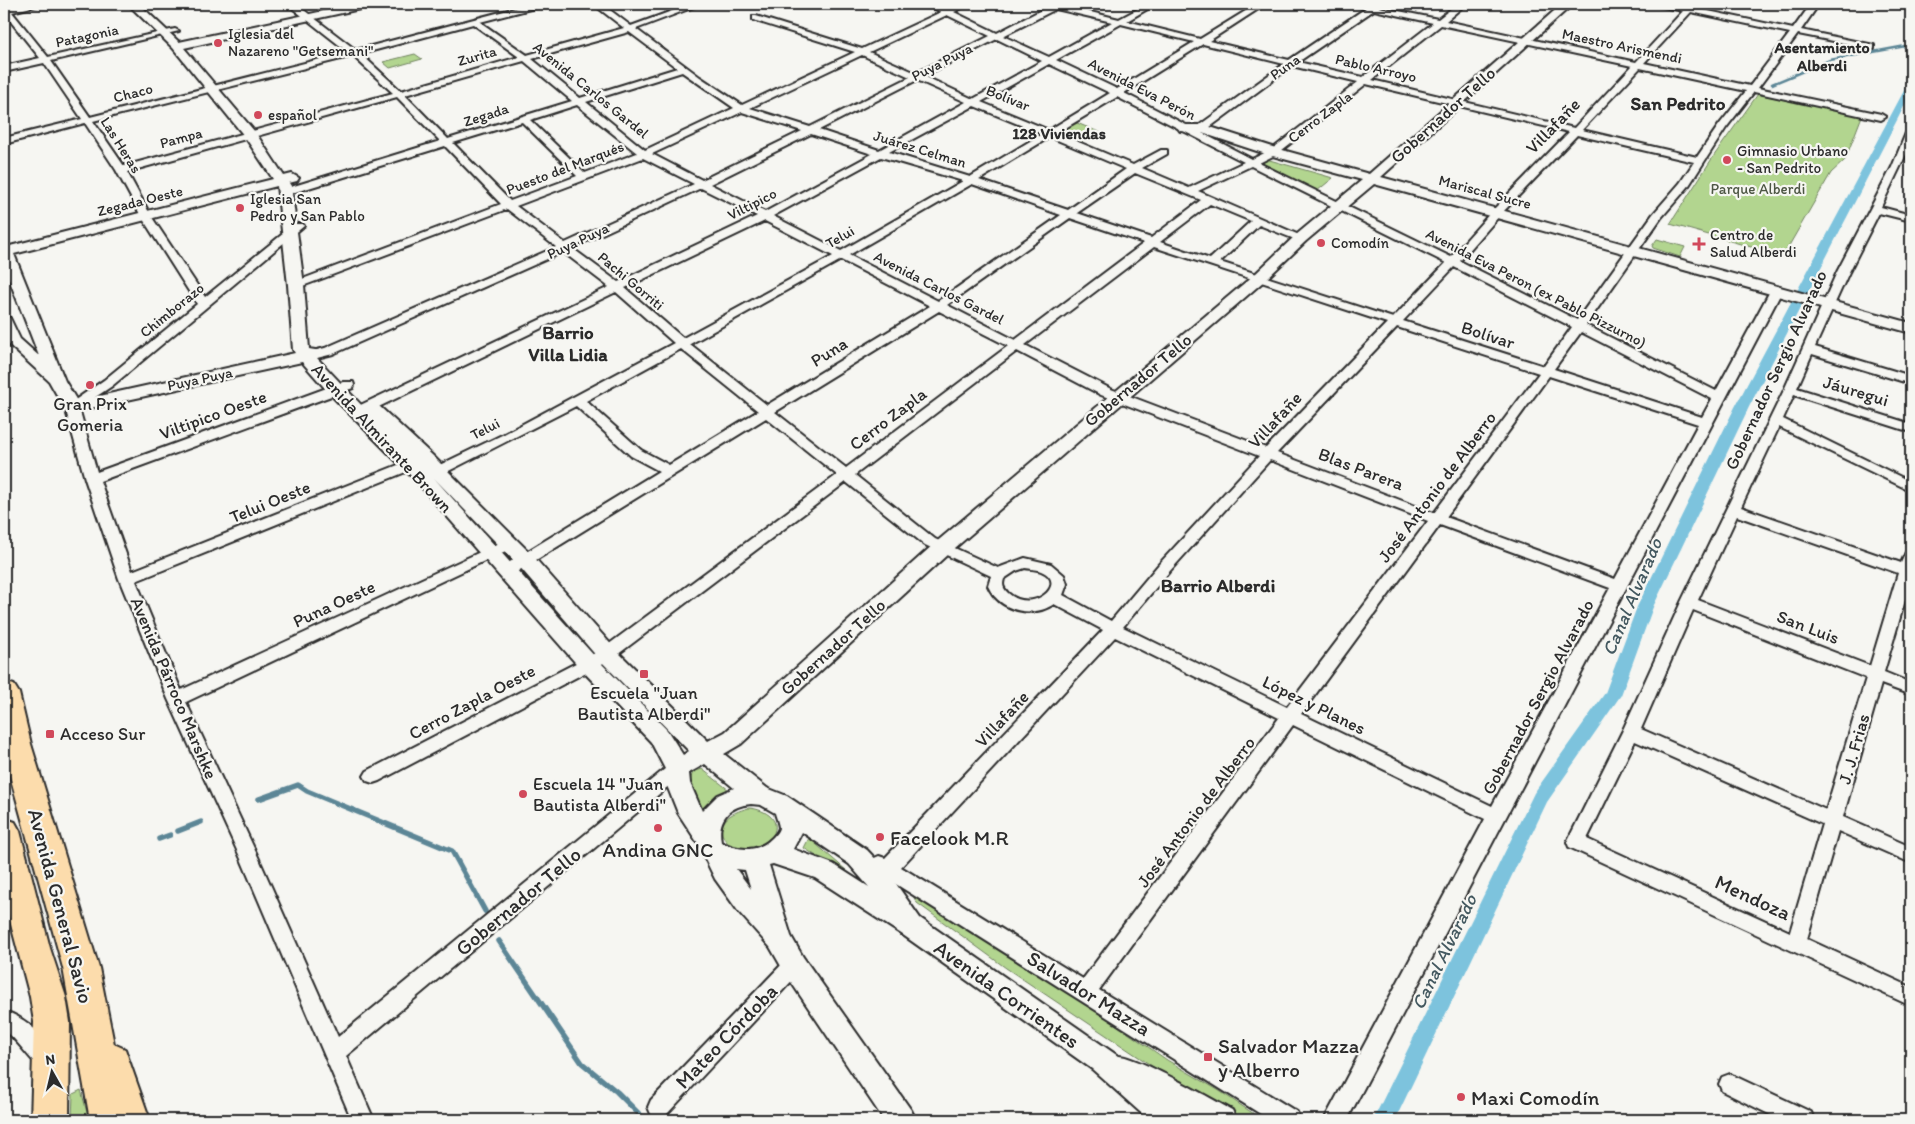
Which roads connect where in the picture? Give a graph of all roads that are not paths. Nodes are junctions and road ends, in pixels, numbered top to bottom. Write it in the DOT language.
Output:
graph roads {
  1 [pos="39,4"];
  2 [pos="133,4"];
  3 [pos="146,4"];
  4 [pos="291,4"];
  5 [pos="336,4"];
  6 [pos="369,4"];
  7 [pos="539,4"];
  8 [pos="597,4"];
  9 [pos="698,4"];
  10 [pos="930,4"];
  11 [pos="965,4"];
  12 [pos="1053,4"];
  13 [pos="1152,4"];
  14 [pos="1262,4"];
  15 [pos="1356,4"];
  16 [pos="1462,4"];
  17 [pos="1552,4"];
  18 [pos="1568,4"];
  19 [pos="1662,4"];
  20 [pos="1815,4"];
  21 [pos="1375,5"];
  22 [pos="1691,6"];
  23 [pos="4,9"];
  24 [pos="948,12"];
  25 [pos="306,15"];
  26 [pos="756,18"];
  27 [pos="475,22"];
  28 [pos="1120,22"];
  29 [pos="1442,22"];
  30 [pos="629,29"];
  31 [pos="1795,31"];
  32 [pos="996,34"];
  33 [pos="1513,38"];
  34 [pos="177,39"];
  35 [pos="1526,40"];
  36 [pos="1201,42"];
  37 [pos="1871,47"];
  38 [pos="862,52"];
  39 [pos="355,53"];
  40 [pos="524,57"];
  41 [pos="45,59"];
  42 [pos="1050,61"];
  43 [pos="1290,63"];
  44 [pos="1637,65"];
  45 [pos="4,69"];
  46 [pos="684,69"];
  47 [pos="916,76"];
  48 [pos="1366,81"];
  49 [pos="218,87"];
  50 [pos="1751,89"];
  51 [pos="398,93"];
  52 [pos="1117,93"];
  53 [pos="1444,99"];
  54 [pos="580,102"];
  55 [pos="973,102"];
  56 [pos="1458,102"];
  57 [pos="740,108"];
  58 [pos="1881,117"];
  59 [pos="87,119"];
  60 [pos="524,119"];
  61 [pos="812,130"];
  62 [pos="1193,130"];
  63 [pos="1576,131"];
  64 [pos="1050,133"];
  65 [pos="1911,133"];
  66 [pos="256,134"];
  67 [pos="4,141"];
  68 [pos="448,143"];
  69 [pos="1394,143"];
  70 [pos="1164,152"];
  71 [pos="1908,152"];
  72 [pos="880,153"];
  73 [pos="644,154"];
  74 [pos="1270,154"];
  75 [pos="1700,161"];
  76 [pos="1251,163"];
  77 [pos="1133,169"];
  78 [pos="120,170"];
  79 [pos="584,177"];
  80 [pos="1363,177"];
  81 [pos="970,180"];
  82 [pos="701,184"];
  83 [pos="289,185"];
  84 [pos="1188,192"];
  85 [pos="1208,200"];
  86 [pos="1332,204"];
  87 [pos="509,206"];
  88 [pos="1875,209"];
  89 [pos="1071,213"];
  90 [pos="1494,215"];
  91 [pos="146,216"];
  92 [pos="764,217"];
  93 [pos="1911,218"];
  94 [pos="1257,221"];
  95 [pos="294,230"];
  96 [pos="1295,236"];
  97 [pos="1155,242"];
  98 [pos="566,247"];
  99 [pos="4,251"];
  100 [pos="1630,254"];
  101 [pos="841,256"];
  102 [pos="1453,262"];
  103 [pos="1212,263"];
  104 [pos="1244,273"];
  105 [pos="1259,278"];
  106 [pos="301,283"];
  107 [pos="618,287"];
  108 [pos="1774,293"];
  109 [pos="204,305"];
  110 [pos="938,306"];
  111 [pos="1826,308"];
  112 [pos="4,321"];
  113 [pos="1394,323"];
  114 [pos="1576,326"];
  115 [pos="1911,328"];
  116 [pos="1911,334"];
  117 [pos="682,344"];
  118 [pos="1017,346"];
  119 [pos="1808,349"];
  120 [pos="311,355"];
  121 [pos="1546,372"];
  122 [pos="1911,380"];
  123 [pos="57,381"];
  124 [pos="342,388"];
  125 [pos="1790,390"];
  126 [pos="1112,394"];
  127 [pos="1720,398"];
  128 [pos="577,400"];
  129 [pos="72,407"];
  130 [pos="363,409"];
  131 [pos="768,412"];
  132 [pos="1775,420"];
  133 [pos="1707,423"];
  134 [pos="1911,428"];
  135 [pos="1269,453"];
  136 [pos="425,468"];
  137 [pos="670,471"];
  138 [pos="846,475"];
  139 [pos="92,479"];
  140 [pos="1911,487"];
  141 [pos="1733,509"];
  142 [pos="1437,519"];
  143 [pos="509,544"];
  144 [pos="936,545"];
  145 [pos="489,554"];
  146 [pos="525,560"];
  147 [pos="1910,566"];
  148 [pos="505,572"];
  149 [pos="999,574"];
  150 [pos="127,579"];
  151 [pos="1620,586"];
  152 [pos="1054,598"];
  153 [pos="1689,602"];
  154 [pos="1113,629"];
  155 [pos="598,659"];
  156 [pos="1875,675"];
  157 [pos="1911,689"];
  158 [pos="4,693"];
  159 [pos="176,699"];
  160 [pos="1291,716"];
  161 [pos="1630,732"];
  162 [pos="705,752"];
  163 [pos="677,769"];
  164 [pos="373,776"];
  165 [pos="760,796"];
  166 [pos="786,808"];
  167 [pos="1497,817"];
  168 [pos="1832,821"];
  169 [pos="4,831"];
  170 [pos="1576,842"];
  171 [pos="710,844"];
  172 [pos="1911,856"];
  173 [pos="763,857"];
  174 [pos="858,857"];
  175 [pos="888,868"];
  176 [pos="912,927"];
  177 [pos="779,940"];
  178 [pos="1796,943"];
  179 [pos="794,965"];
  180 [pos="81,968"];
  181 [pos="1086,991"];
  182 [pos="1911,997"];
  183 [pos="4,1020"];
  184 [pos="333,1054"];
  185 [pos="1102,1060"];
  186 [pos="52,1072"];
  187 [pos="1730,1084"];
  188 [pos="659,1107"];
  189 [pos="50,1120"];
  190 [pos="109,1120"];
  191 [pos="131,1120"];
  192 [pos="363,1120"];
  193 [pos="901,1120"];
  194 [pos="1175,1120"];
  195 [pos="1222,1120"];
  196 [pos="1289,1120"];
  197 [pos="1335,1120"];
  198 [pos="1803,1120"];
  1 -- 23 [label="street"];
  2 -- 34 [label="street"];
  3 -- 34 [label="street"];
  4 -- 25 [label="street, Pachi Gorriti"];
  5 -- 25 [label="street"];
  6 -- 25 [label="street"];
  7 -- 27 [label="street, Chaco"];
  8 -- 30 [label="street, Juárez Celman"];
  9 -- 30 [label="street, Zurita"];
  10 -- 24 [label="street, Avenida Eva Perón"];
  11 -- 24 [label="street, Puesto del Marqués"];
  12 -- 28 [label="street, Pablo Arroyo"];
  12 -- 32 [label="street, Puya Puya"];
  13 -- 28 [label="street, Viltipico"];
  14 -- 36 [label="street, Telui"];
  15 -- 21 [label="street, Maestro Arismendi"];
  16 -- 29 [label="street, Cerro Zapla"];
  17 -- 33 [label="street, Gobernador Tello"];
  18 -- 35 [label="street, Gobernador Tello"];
  19 -- 22 [label="street"];
  20 -- 31 [label="street, José Antonio de Alberro"];
  21 -- 29 [label="street, Maestro Arismendi"];
  21 -- 43 [label="street, Puna"];
  22 -- 31 [label="street"];
  22 -- 44 [label="street, Villafañe"];
  23 -- 41 [label="street, Las Heras"];
  24 -- 32 [label="street, Avenida Eva Perón"];
  24 -- 38 [label="street, Puesto del Marqués"];
  25 -- 34 [label="street"];
  25 -- 39 [label="street, Pachi Gorriti"];
  26 -- 38 [label="street, Bolívar"];
  27 -- 39 [label="street, Chaco"];
  27 -- 40 [label="street, Avenida Carlos Gardel"];
  28 -- 36 [label="street, Pablo Arroyo"];
  28 -- 42 [label="street, Viltipico"];
  29 -- 33 [label="street, Maestro Arismendi"];
  29 -- 48 [label="street, Cerro Zapla"];
  30 -- 40 [label="street, Zurita"];
  30 -- 46 [label="street, Juárez Celman"];
  31 -- 37 [label="street"];
  31 -- 50 [label="street, José Antonio de Alberro"];
  32 -- 42 [label="street, Avenida Eva Perón"];
  32 -- 47 [label="street, Puya Puya"];
  33 -- 35 [label="street, Maestro Arismendi"];
  33 -- 53 [label="street, Gobernador Tello"];
  34 -- 41 [label="street, Patagonia"];
  34 -- 49 [label="street"];
  35 -- 44 [label="street, Maestro Arismendi"];
  35 -- 56 [label="street, Gobernador Tello"];
  36 -- 43 [label="street, Pablo Arroyo"];
  36 -- 52 [label="street, Telui"];
  38 -- 47 [label="street, Bolívar"];
  38 -- 57 [label="street, Puesto del Marqués"];
  39 -- 49 [label="street, Chaco"];
  39 -- 51 [label="street, Pachi Gorriti"];
  40 -- 51 [label="street, Zurita"];
  40 -- 54 [label="street, Avenida Carlos Gardel"];
  41 -- 45 [label="street, Patagonia"];
  41 -- 59 [label="street, Las Heras"];
  42 -- 52 [label="street, Avenida Eva Perón"];
  42 -- 55 [label="street, Viltipico"];
  43 -- 48 [label="street, Pablo Arroyo"];
  43 -- 62 [label="street, Puna"];
  44 -- 50 [label="street, Maestro Arismendi"];
  44 -- 63 [label="street, Villafañe"];
  46 -- 54 [label="street, Zegada"];
  46 -- 57 [label="street, Juárez Celman"];
  47 -- 55 [label="street, Bolívar"];
  47 -- 61 [label="street, Puya Puya"];
  48 -- 53 [label="street, Pablo Arroyo"];
  48 -- 74 [label="street, Cerro Zapla"];
  49 -- 59 [label="street, Chaco"];
  49 -- 66 [label="street"];
  50 -- 58 [label="street, Maestro Arismendi"];
  50 -- 75 [label="street, José Antonio de Alberro"];
  51 -- 66 [label="street, Zurita"];
  51 -- 68 [label="street, Pachi Gorriti"];
  52 -- 62 [label="street, Avenida Eva Perón"];
  52 -- 64 [label="street, Telui"];
  53 -- 56 [label="street, Pablo Arroyo"];
  53 -- 69 [label="street, Gobernador Tello"];
  54 -- 60 [label="street, Zegada"];
  54 -- 73 [label="street, Avenida Carlos Gardel"];
  55 -- 64 [label="street, Bolívar"];
  55 -- 72 [label="street, Viltipico"];
  56 -- 63 [label="street, Pablo Arroyo"];
  56 -- 80 [label="street, Gobernador Tello"];
  57 -- 61 [label="street, Juárez Celman"];
  57 -- 73 [label="street, Puesto del Marqués"];
  59 -- 67 [label="street, Chaco"];
  59 -- 78 [label="street, Las Heras"];
  60 -- 68 [label="street, Zegada"];
  60 -- 79 [label="street"];
  61 -- 72 [label="street, Juárez Celman"];
  61 -- 82 [label="street, Puya Puya"];
  62 -- 74 [label="street, Mariscal Sucre"];
  62 -- 76 [label="street, Avenida Eva Perón"];
  63 -- 75 [label="street, Pablo Arroyo"];
  63 -- 90 [label="street, Villafañe"];
  64 -- 77 [label="street, Bolívar"];
  64 -- 81 [label="street, Telui"];
  65 -- 71 [label="street, Gobernador Sergio Alvarado"];
  66 -- 78 [label="street, Pampa"];
  66 -- 83 [label="street"];
  68 -- 83 [label="street, Zegada"];
  68 -- 87 [label="street, Pachi Gorriti"];
  70 -- 77 [label="street, Puna"];
  71 -- 88 [label="street, Gobernador Sergio Alvarado"];
  72 -- 81 [label="street, Juárez Celman"];
  72 -- 92 [label="street, Viltipico"];
  73 -- 79 [label="street, Puesto del Marqués"];
  73 -- 82 [label="street, Avenida Carlos Gardel"];
  74 -- 76 [label="street, Cerro Zapla"];
  74 -- 80 [label="street, Mariscal Sucre"];
  75 -- 100 [label="street, José Antonio de Alberro"];
  76 -- 84 [label="street, Cerro Zapla"];
  76 -- 86 [label="street, Avenida Eva Perón"];
  77 -- 84 [label="street, Bolívar"];
  77 -- 89 [label="street, Puna"];
  78 -- 91 [label="street, Las Heras"];
  79 -- 87 [label="street, Puesto del Marqués"];
  80 -- 86 [label="street, Gobernador Tello"];
  80 -- 90 [label="street, Mariscal Sucre"];
  81 -- 89 [label="street, Juárez Celman"];
  81 -- 101 [label="street, Telui"];
  82 -- 92 [label="street, Avenida Carlos Gardel"];
  82 -- 98 [label="street, Puya Puya"];
  83 -- 91 [label="street, Zegada Oeste"];
  83 -- 95 [label="street, Avenida Almirante Brown"];
  84 -- 85 [label="street, Bolívar"];
  85 -- 94 [label="street, Bolívar"];
  85 -- 97 [label="street, Cerro Zapla"];
  86 -- 96 [label="street, Gobernador Tello"];
  86 -- 102 [label="street, Avenida Eva Peron (ex Pablo Pizzurno)"];
  87 -- 98 [label="street, Pachi Gorriti"];
  87 -- 106 [label="street, Puesto del Marqués"];
  88 -- 93 [label="street"];
  88 -- 111 [label="street, Gobernador Sergio Alvarado"];
  89 -- 97 [label="street, Juárez Celman"];
  89 -- 110 [label="street, Puna"];
  90 -- 100 [label="street, Mariscal Sucre"];
  90 -- 102 [label="street, Villafañe"];
  91 -- 99 [label="street, Zegada Oeste"];
  91 -- 109 [label="street, Las Heras"];
  92 -- 101 [label="street, Avenida Carlos Gardel"];
  92 -- 107 [label="street, Viltipico"];
  94 -- 96 [label="street, Bolívar"];
  94 -- 103 [label="street"];
  95 -- 106 [label="street, Avenida Almirante Brown"];
  95 -- 109 [label="street, Chimborazo"];
  96 -- 104 [label="street, Gobernador Tello"];
  96 -- 105 [label="street, Gobernador Tello"];
  97 -- 103 [label="street, Juárez Celman"];
  97 -- 118 [label="street, Cerro Zapla"];
  98 -- 107 [label="street, Pachi Gorriti"];
  98 -- 120 [label="street, Puya Puya"];
  99 -- 123 [label="street, Avenida Párroco Marshke"];
  100 -- 108 [label="street, Mariscal Sucre"];
  100 -- 114 [label="street, José Antonio de Alberro"];
  101 -- 110 [label="street, Avenida Carlos Gardel"];
  101 -- 117 [label="street, Telui"];
  102 -- 113 [label="street, Villafañe"];
  102 -- 114 [label="street, Avenida Eva Peron (ex Pablo Pizzurno)"];
  103 -- 104 [label="street, Juárez Celman"];
  104 -- 105 [label="street, Juárez Celman"];
  104 -- 126 [label="street, Gobernador Tello"];
  105 -- 113 [label="street, Bolívar"];
  105 -- 126 [label="street, Gobernador Tello"];
  106 -- 120 [label="street, Avenida Almirante Brown"];
  107 -- 117 [label="street, Pachi Gorriti"];
  107 -- 130 [label="street, Viltipico"];
  108 -- 111 [label="street, Mariscal Sucre"];
  108 -- 127 [label="street, Gobernador Sergio Alvarado"];
  109 -- 129 [label="street, Chimborazo"];
  110 -- 118 [label="street, Avenida Carlos Gardel"];
  110 -- 131 [label="street, Puna"];
  111 -- 115 [label="street"];
  111 -- 116 [label="street"];
  111 -- 119 [label="street, Gobernador Sergio Alvarado"];
  112 -- 123 [label="street"];
  113 -- 121 [label="street, Bolívar"];
  113 -- 135 [label="street, Villafañe"];
  114 -- 121 [label="street, José Antonio de Alberro"];
  114 -- 127 [label="street, Avenida Eva Peron (ex Pablo Pizzurno)"];
  117 -- 128 [label="street, Telui"];
  117 -- 131 [label="street, Pachi Gorriti"];
  118 -- 126 [label="street, Avenida Carlos Gardel"];
  118 -- 138 [label="street, Cerro Zapla"];
  119 -- 122 [label="street"];
  119 -- 125 [label="street, Gobernador Sergio Alvarado"];
  120 -- 124 [label="street, Avenida Almirante Brown"];
  120 -- 129 [label="street, Puya Puya"];
  121 -- 133 [label="street, Bolívar"];
  121 -- 142 [label="street, José Antonio de Alberro"];
  123 -- 129 [label="street, Avenida Párroco Marshke"];
  124 -- 130 [label="street, Avenida Almirante Brown"];
  124 -- 139 [label="street, Viltipico Oeste"];
  125 -- 132 [label="street, Gobernador Sergio Alvarado"];
  125 -- 134 [label="street, Jáuregui"];
  126 -- 135 [label="street, Blas Parera"];
  126 -- 144 [label="street, Gobernador Tello"];
  127 -- 133 [label="street, Gobernador Sergio Alvarado"];
  128 -- 136 [label="street, Telui"];
  128 -- 137 [label="street"];
  129 -- 139 [label="street, Avenida Párroco Marshke"];
  130 -- 136 [label="street, Avenida Almirante Brown"];
  131 -- 137 [label="street, Puna"];
  131 -- 138 [label="street, Pachi Gorriti"];
  132 -- 140 [label="street"];
  132 -- 141 [label="street, Gobernador Sergio Alvarado"];
  133 -- 151 [label="street, Gobernador Sergio Alvarado"];
  135 -- 142 [label="street, Blas Parera"];
  135 -- 154 [label="street, Villafañe"];
  136 -- 143 [label="street, Avenida Almirante Brown"];
  136 -- 145 [label="street, Avenida Almirante Brown"];
  136 -- 150 [label="street, Telui Oeste"];
  137 -- 146 [label="street, Puna"];
  138 -- 144 [label="street, Pachi Gorriti"];
  138 -- 155 [label="street, Cerro Zapla"];
  139 -- 150 [label="street, Avenida Párroco Marshke"];
  141 -- 147 [label="street"];
  141 -- 153 [label="street, Gobernador Sergio Alvarado"];
  142 -- 151 [label="street, Blas Parera"];
  142 -- 160 [label="street, José Antonio de Alberro"];
  143 -- 145 [label="street, Puna Oeste"];
  143 -- 146 [label="street, Avenida Almirante Brown"];
  144 -- 149 [label="street, Pachi Gorriti"];
  144 -- 162 [label="street, Gobernador Tello"];
  145 -- 148 [label="street, Avenida Almirante Brown"];
  145 -- 159 [label="street, Puna Oeste"];
  146 -- 148 [label="street, Puna"];
  146 -- 155 [label="street, Avenida Almirante Brown"];
  147 -- 156 [label="street, J. J. Frias"];
  148 -- 155 [label="street, Avenida Almirante Brown"];
  149 -- 152 [label="street"];
  149 -- 152 [label="street"];
  150 -- 159 [label="street, Avenida Párroco Marshke"];
  151 -- 167 [label="street, Gobernador Sergio Alvarado"];
  152 -- 154 [label="street, López y Planes"];
  153 -- 156 [label="street, San Luis"];
  153 -- 161 [label="street, Gobernador Sergio Alvarado"];
  154 -- 160 [label="street, López y Planes"];
  154 -- 175 [label="street, Villafañe"];
  155 -- 162 [label="street, Avenida Almirante Brown"];
  155 -- 163 [label="street, Avenida Almirante Brown"];
  155 -- 164 [label="street, Cerro Zapla Oeste"];
  156 -- 157 [label="street, San Luis"];
  156 -- 168 [label="street, J. J. Frias"];
  158 -- 180 [label="highway, Avenida General Savio"];
  159 -- 184 [label="street, Avenida Párroco Marshke"];
  160 -- 167 [label="street, López y Planes"];
  160 -- 181 [label="street, José Antonio de Alberro"];
  161 -- 168 [label="street"];
  161 -- 170 [label="street, Gobernador Sergio Alvarado"];
  162 -- 163 [label="street, Gobernador Tello"];
  162 -- 165 [label="street, Avenida Almirante Brown"];
  163 -- 171 [label="street, Avenida Almirante Brown"];
  163 -- 184 [label="street, Gobernador Tello"];
  165 -- 166 [label="street"];
  165 -- 171 [label="street"];
  166 -- 173 [label="street"];
  166 -- 174 [label="street, Avenida Corrientes"];
  167 -- 197 [label="street, Gobernador Sergio Alvarado"];
  168 -- 172 [label="street"];
  168 -- 178 [label="street, J. J. Frias"];
  169 -- 186 [label="highway, Avenida General Savio"];
  170 -- 178 [label="street, Mendoza"];
  171 -- 173 [label="street"];
  171 -- 177 [label="street, Avenida Almirante Brown"];
  173 -- 176 [label="street, Avenida Corrientes"];
  173 -- 177 [label="street"];
  174 -- 175 [label="street, Salvador Mazza"];
  174 -- 176 [label="street, Avenida Corrientes"];
  175 -- 181 [label="street, Salvador Mazza"];
  176 -- 185 [label="street, Avenida Corrientes"];
  177 -- 179 [label="street"];
  178 -- 182 [label="street, Mendoza"];
  179 -- 188 [label="street, Mateo Córdoba"];
  179 -- 193 [label="street"];
  180 -- 190 [label="highway, Avenida General Savio"];
  180 -- 191 [label="highway"];
  181 -- 196 [label="street, Salvador Mazza"];
  183 -- 186 [label="street"];
  184 -- 192 [label="street, Avenida Párroco Marshke"];
  185 -- 194 [label="street, Avenida Corrientes"];
  185 -- 195 [label="street, Avenida Corrientes"];
  186 -- 189 [label="highway, Avenida General Savio"];
  187 -- 198 [label="street"];
}
